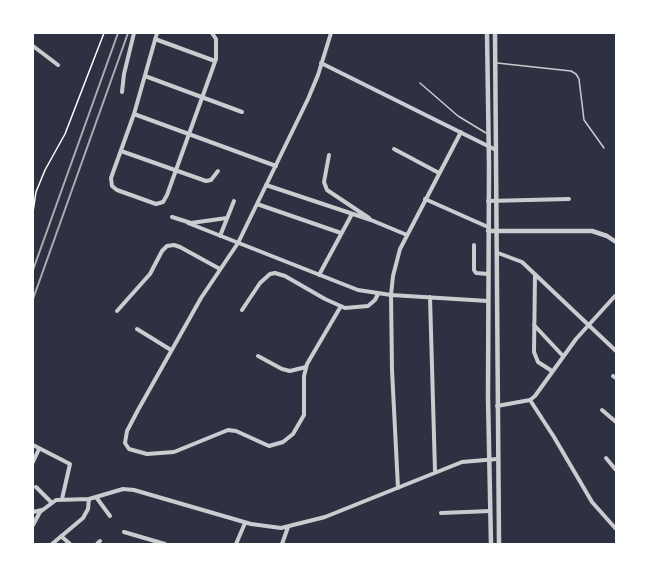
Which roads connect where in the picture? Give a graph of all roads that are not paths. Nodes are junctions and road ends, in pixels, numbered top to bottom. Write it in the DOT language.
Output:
graph roads {
  1 [pos="134,33"];
  2 [pos="157,33"];
  3 [pos="212,33"];
  4 [pos="331,33"];
  5 [pos="487,33"];
  6 [pos="495,33"];
  7 [pos="155,39"];
  8 [pos="33,46"];
  9 [pos="215,61"];
  10 [pos="496,62"];
  11 [pos="321,63"];
  12 [pos="487,63"];
  13 [pos="58,65"];
  14 [pos="145,76"];
  15 [pos="420,83"];
  16 [pos="122,92"];
  17 [pos="202,97"];
  18 [pos="242,112"];
  19 [pos="134,114"];
  20 [pos="461,132"];
  21 [pos="189,133"];
  22 [pos="488,134"];
  23 [pos="497,137"];
  24 [pos="488,147"];
  25 [pos="604,148"];
  26 [pos="394,149"];
  27 [pos="497,150"];
  28 [pos="121,151"];
  29 [pos="329,155"];
  30 [pos="276,166"];
  31 [pos="175,171"];
  32 [pos="218,171"];
  33 [pos="439,173"];
  34 [pos="266,185"];
  35 [pos="425,199"];
  36 [pos="569,199"];
  37 [pos="234,201"];
  38 [pos="488,201"];
  39 [pos="497,201"];
  40 [pos="257,204"];
  41 [pos="352,214"];
  42 [pos="172,217"];
  43 [pos="227,218"];
  44 [pos="371,220"];
  45 [pos="188,222"];
  46 [pos="488,229"];
  47 [pos="498,231"];
  48 [pos="341,233"];
  49 [pos="407,235"];
  50 [pos="220,236"];
  51 [pos="616,242"];
  52 [pos="238,243"];
  53 [pos="474,245"];
  54 [pos="498,253"];
  55 [pos="220,269"];
  56 [pos="488,274"];
  57 [pos="535,274"];
  58 [pos="319,275"];
  59 [pos="378,294"];
  60 [pos="391,295"];
  61 [pos="615,296"];
  62 [pos="430,297"];
  63 [pos="488,301"];
  64 [pos="341,306"];
  65 [pos="243,310"];
  66 [pos="117,311"];
  67 [pos="534,325"];
  68 [pos="588,326"];
  69 [pos="137,329"];
  70 [pos="171,350"];
  71 [pos="616,351"];
  72 [pos="258,356"];
  73 [pos="563,356"];
  74 [pos="307,367"];
  75 [pos="552,371"];
  76 [pos="530,400"];
  77 [pos="497,406"];
  78 [pos="602,410"];
  79 [pos="616,422"];
  80 [pos="33,445"];
  81 [pos="39,449"];
  82 [pos="606,458"];
  83 [pos="497,459"];
  84 [pos="489,460"];
  85 [pos="33,462"];
  86 [pos="616,470"];
  87 [pos="435,471"];
  88 [pos="36,487"];
  89 [pos="398,488"];
  90 [pos="96,497"];
  91 [pos="62,499"];
  92 [pos="89,499"];
  93 [pos="52,503"];
  94 [pos="43,510"];
  95 [pos="490,511"];
  96 [pos="33,512"];
  97 [pos="441,513"];
  98 [pos="110,516"];
  99 [pos="245,523"];
  100 [pos="33,525"];
  101 [pos="288,526"];
  102 [pos="616,529"];
  103 [pos="124,532"];
  104 [pos="491,534"];
  105 [pos="498,534"];
  106 [pos="61,537"];
  107 [pos="52,544"];
  108 [pos="70,544"];
  109 [pos="165,544"];
  110 [pos="236,544"];
  111 [pos="282,544"];
  112 [pos="491,544"];
  113 [pos="499,544"];
  1 -- 16 [label="street"];
  2 -- 7 [label="street"];
  3 -- 9 [label="street"];
  4 -- 11 [label="street"];
  5 -- 12 [label="street"];
  6 -- 10 [label="street"];
  7 -- 9 [label="street"];
  7 -- 14 [label="street"];
  8 -- 13 [label="street"];
  9 -- 17 [label="street"];
  10 -- 12 [label="lane"];
  10 -- 23 [label="street"];
  10 -- 25 [label="lane"];
  11 -- 20 [label="street"];
  11 -- 30 [label="street"];
  12 -- 22 [label="street"];
  14 -- 17 [label="street"];
  14 -- 19 [label="street"];
  15 -- 22 [label="lane"];
  17 -- 18 [label="street"];
  17 -- 21 [label="street"];
  19 -- 21 [label="street"];
  19 -- 28 [label="street"];
  20 -- 24 [label="street"];
  20 -- 33 [label="street"];
  21 -- 30 [label="street"];
  21 -- 31 [label="street"];
  22 -- 23 [label="lane"];
  22 -- 24 [label="street"];
  23 -- 27 [label="street"];
  24 -- 27 [label="street"];
  24 -- 38 [label="street"];
  26 -- 33 [label="street"];
  27 -- 39 [label="street"];
  28 -- 31 [label="street"];
  28 -- 31 [label="street"];
  29 -- 44 [label="street"];
  30 -- 34 [label="street"];
  31 -- 32 [label="street"];
  33 -- 35 [label="street"];
  34 -- 40 [label="street"];
  34 -- 41 [label="street"];
  35 -- 46 [label="street"];
  35 -- 49 [label="street"];
  36 -- 39 [label="street"];
  37 -- 43 [label="street"];
  38 -- 39 [label="street"];
  38 -- 46 [label="street"];
  39 -- 47 [label="street"];
  40 -- 48 [label="street"];
  40 -- 52 [label="street"];
  41 -- 44 [label="street"];
  41 -- 48 [label="street"];
  42 -- 45 [label="street"];
  43 -- 45 [label="street"];
  43 -- 50 [label="street"];
  44 -- 49 [label="street"];
  45 -- 50 [label="street"];
  46 -- 47 [label="street"];
  46 -- 56 [label="street"];
  47 -- 51 [label="street"];
  47 -- 54 [label="street"];
  48 -- 58 [label="street"];
  49 -- 60 [label="street"];
  50 -- 52 [label="street"];
  52 -- 55 [label="street"];
  52 -- 58 [label="street"];
  53 -- 56 [label="street"];
  54 -- 57 [label="street"];
  54 -- 77 [label="street"];
  55 -- 66 [label="street"];
  55 -- 70 [label="street"];
  56 -- 63 [label="street"];
  57 -- 67 [label="street"];
  57 -- 68 [label="street"];
  58 -- 59 [label="street"];
  59 -- 60 [label="street"];
  59 -- 64 [label="street"];
  60 -- 62 [label="street"];
  60 -- 89 [label="street"];
  61 -- 68 [label="street"];
  62 -- 63 [label="street"];
  62 -- 87 [label="street"];
  63 -- 84 [label="street"];
  64 -- 65 [label="street"];
  64 -- 74 [label="street"];
  67 -- 73 [label="street"];
  67 -- 75 [label="street"];
  68 -- 71 [label="street"];
  68 -- 73 [label="street"];
  69 -- 70 [label="street"];
  70 -- 74 [label="street"];
  72 -- 74 [label="street"];
  73 -- 75 [label="street"];
  75 -- 76 [label="street"];
  76 -- 77 [label="street"];
  76 -- 102 [label="street"];
  77 -- 83 [label="street"];
  78 -- 79 [label="street"];
  80 -- 81 [label="street"];
  81 -- 85 [label="street"];
  81 -- 91 [label="street"];
  82 -- 86 [label="street"];
  83 -- 84 [label="street"];
  83 -- 105 [label="street"];
  84 -- 87 [label="street"];
  84 -- 95 [label="street"];
  87 -- 89 [label="street"];
  88 -- 93 [label="street"];
  89 -- 101 [label="street"];
  90 -- 92 [label="street"];
  90 -- 98 [label="street"];
  90 -- 99 [label="street"];
  91 -- 92 [label="street"];
  91 -- 93 [label="street"];
  92 -- 106 [label="street"];
  93 -- 94 [label="street"];
  94 -- 96 [label="street"];
  94 -- 100 [label="street"];
  95 -- 97 [label="street"];
  95 -- 104 [label="street"];
  99 -- 101 [label="street"];
  99 -- 110 [label="street"];
  101 -- 111 [label="street"];
  103 -- 109 [label="street"];
  104 -- 105 [label="street"];
  104 -- 112 [label="street"];
  105 -- 113 [label="street"];
  106 -- 107 [label="street"];
  106 -- 108 [label="street"];
}
